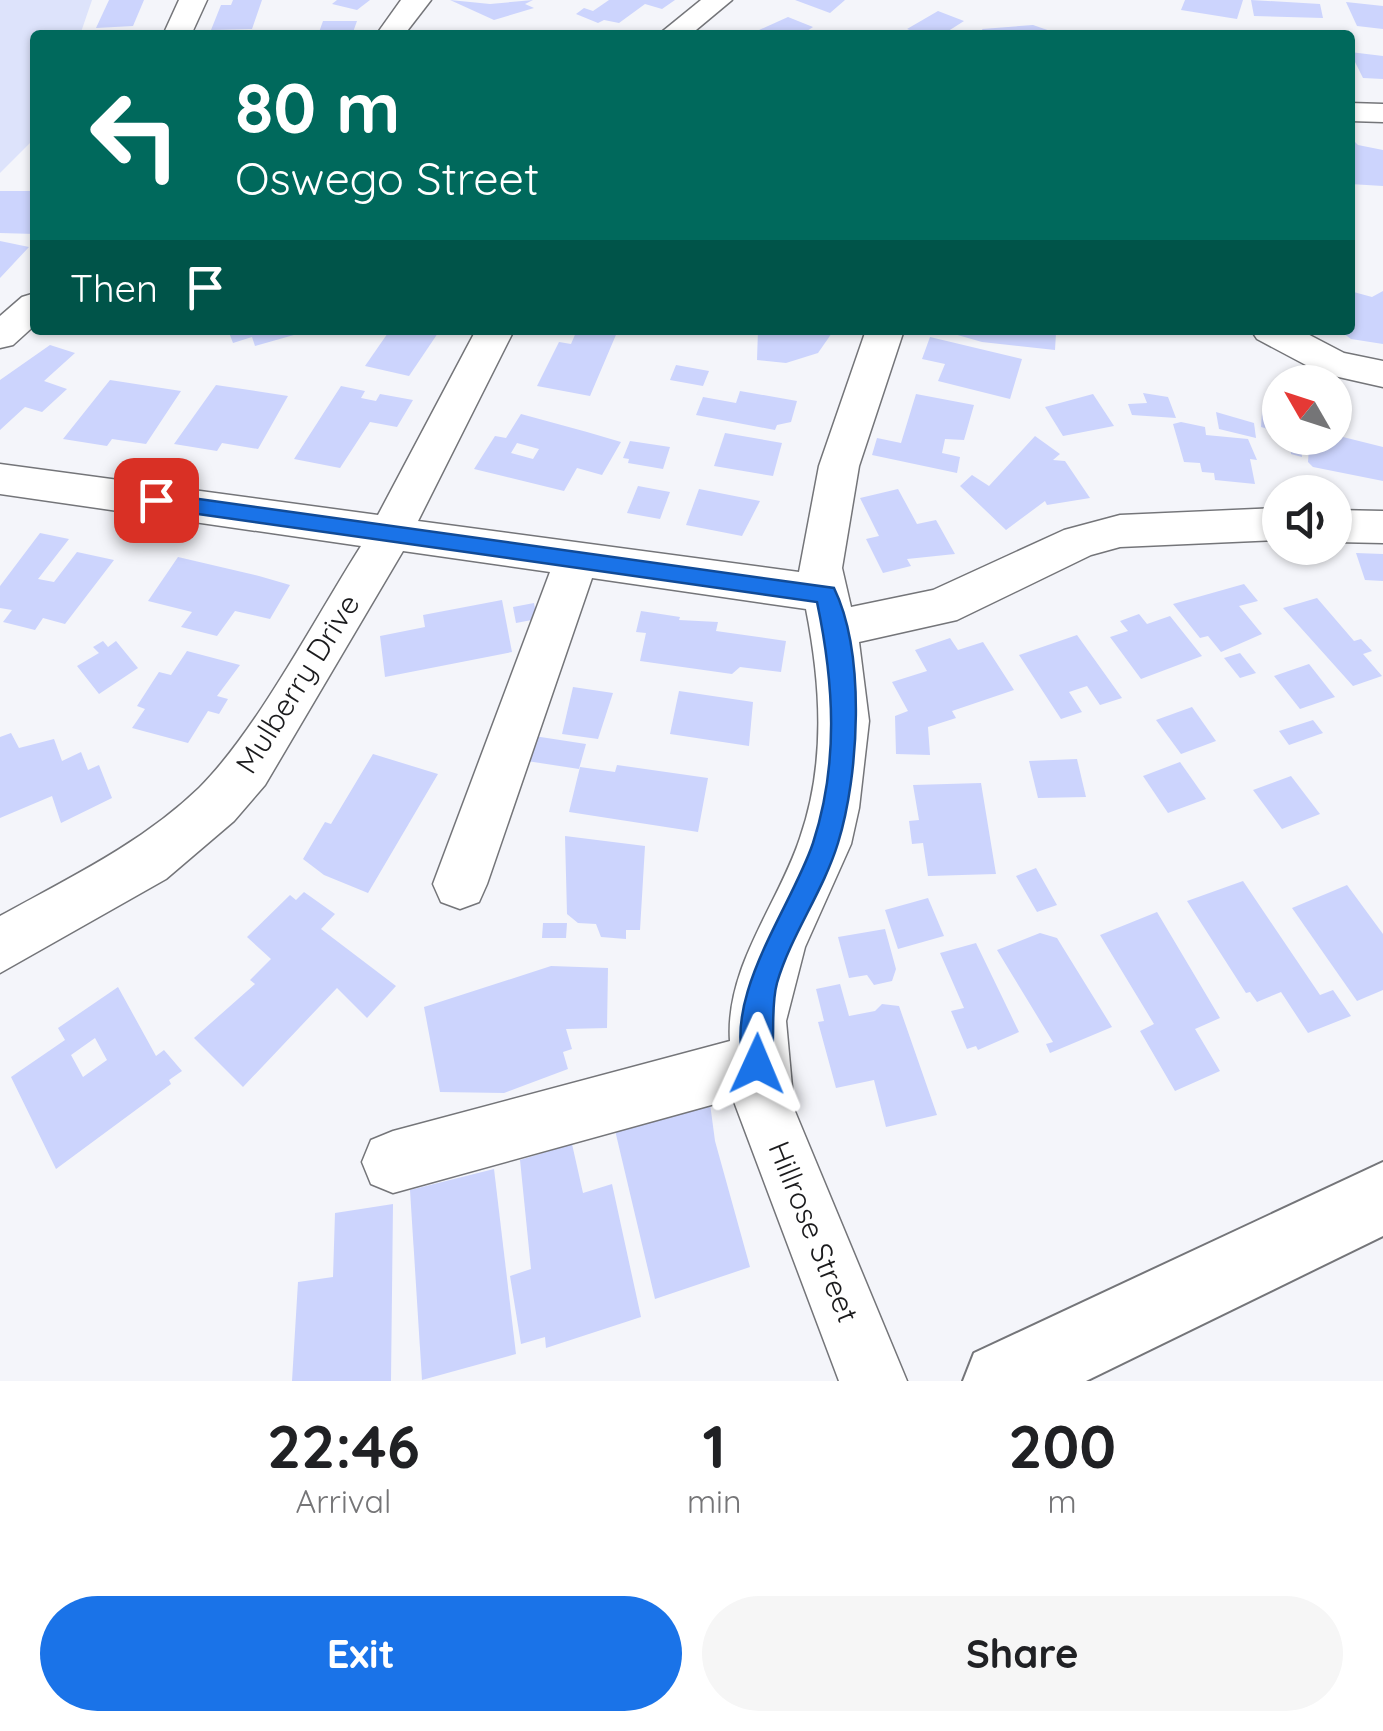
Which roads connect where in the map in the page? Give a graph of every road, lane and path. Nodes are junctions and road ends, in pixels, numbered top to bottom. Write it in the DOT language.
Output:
graph roads {
  1 [pos="193,0"];
  2 [pos="417,0"];
  3 [pos="718,0"];
  4 [pos="179,30"];
  5 [pos="393,30"];
  6 [pos="679,30"];
  7 [pos="1355,112"];
  8 [pos="1383,113"];
  9 [pos="30,309"];
  10 [pos="492,335"];
  11 [pos="883,335"];
  12 [pos="1279,335"];
  13 [pos="0,336"];
  14 [pos="1383,374"];
  15 [pos="0,479"];
  16 [pos="1262,525"];
  17 [pos="1352,526"];
  18 [pos="1383,527"];
  19 [pos="392,532"];
  20 [pos="577,559"];
  21 [pos="830,612"];
  22 [pos="460,884"];
  23 [pos="0,946"];
  24 [pos="757,1064"];
  25 [pos="394,1162"];
  26 [pos="1383,1198"];
  27 [pos="1045,1371"];
  28 [pos="873,1381"];
  1 -- 4 [label="street"];
  2 -- 5 [label="street"];
  3 -- 6 [label="street"];
  7 -- 8 [label="street"];
  9 -- 13 [label="street"];
  10 -- 19 [label="street, Mulberry Drive"];
  11 -- 21 [label="street, Hillrose Street"];
  12 -- 14 [label="street"];
  15 -- 19 [label="street"];
  16 -- 21 [label="street"];
  17 -- 18 [label="street"];
  19 -- 20 [label="street"];
  19 -- 23 [label="street, Mulberry Drive"];
  20 -- 21 [label="street"];
  20 -- 22 [label="street"];
  21 -- 24 [label="street, Hillrose Street"];
  24 -- 25 [label="street"];
  24 -- 28 [label="street, Hillrose Street"];
  26 -- 27 [label="main road"];
}
